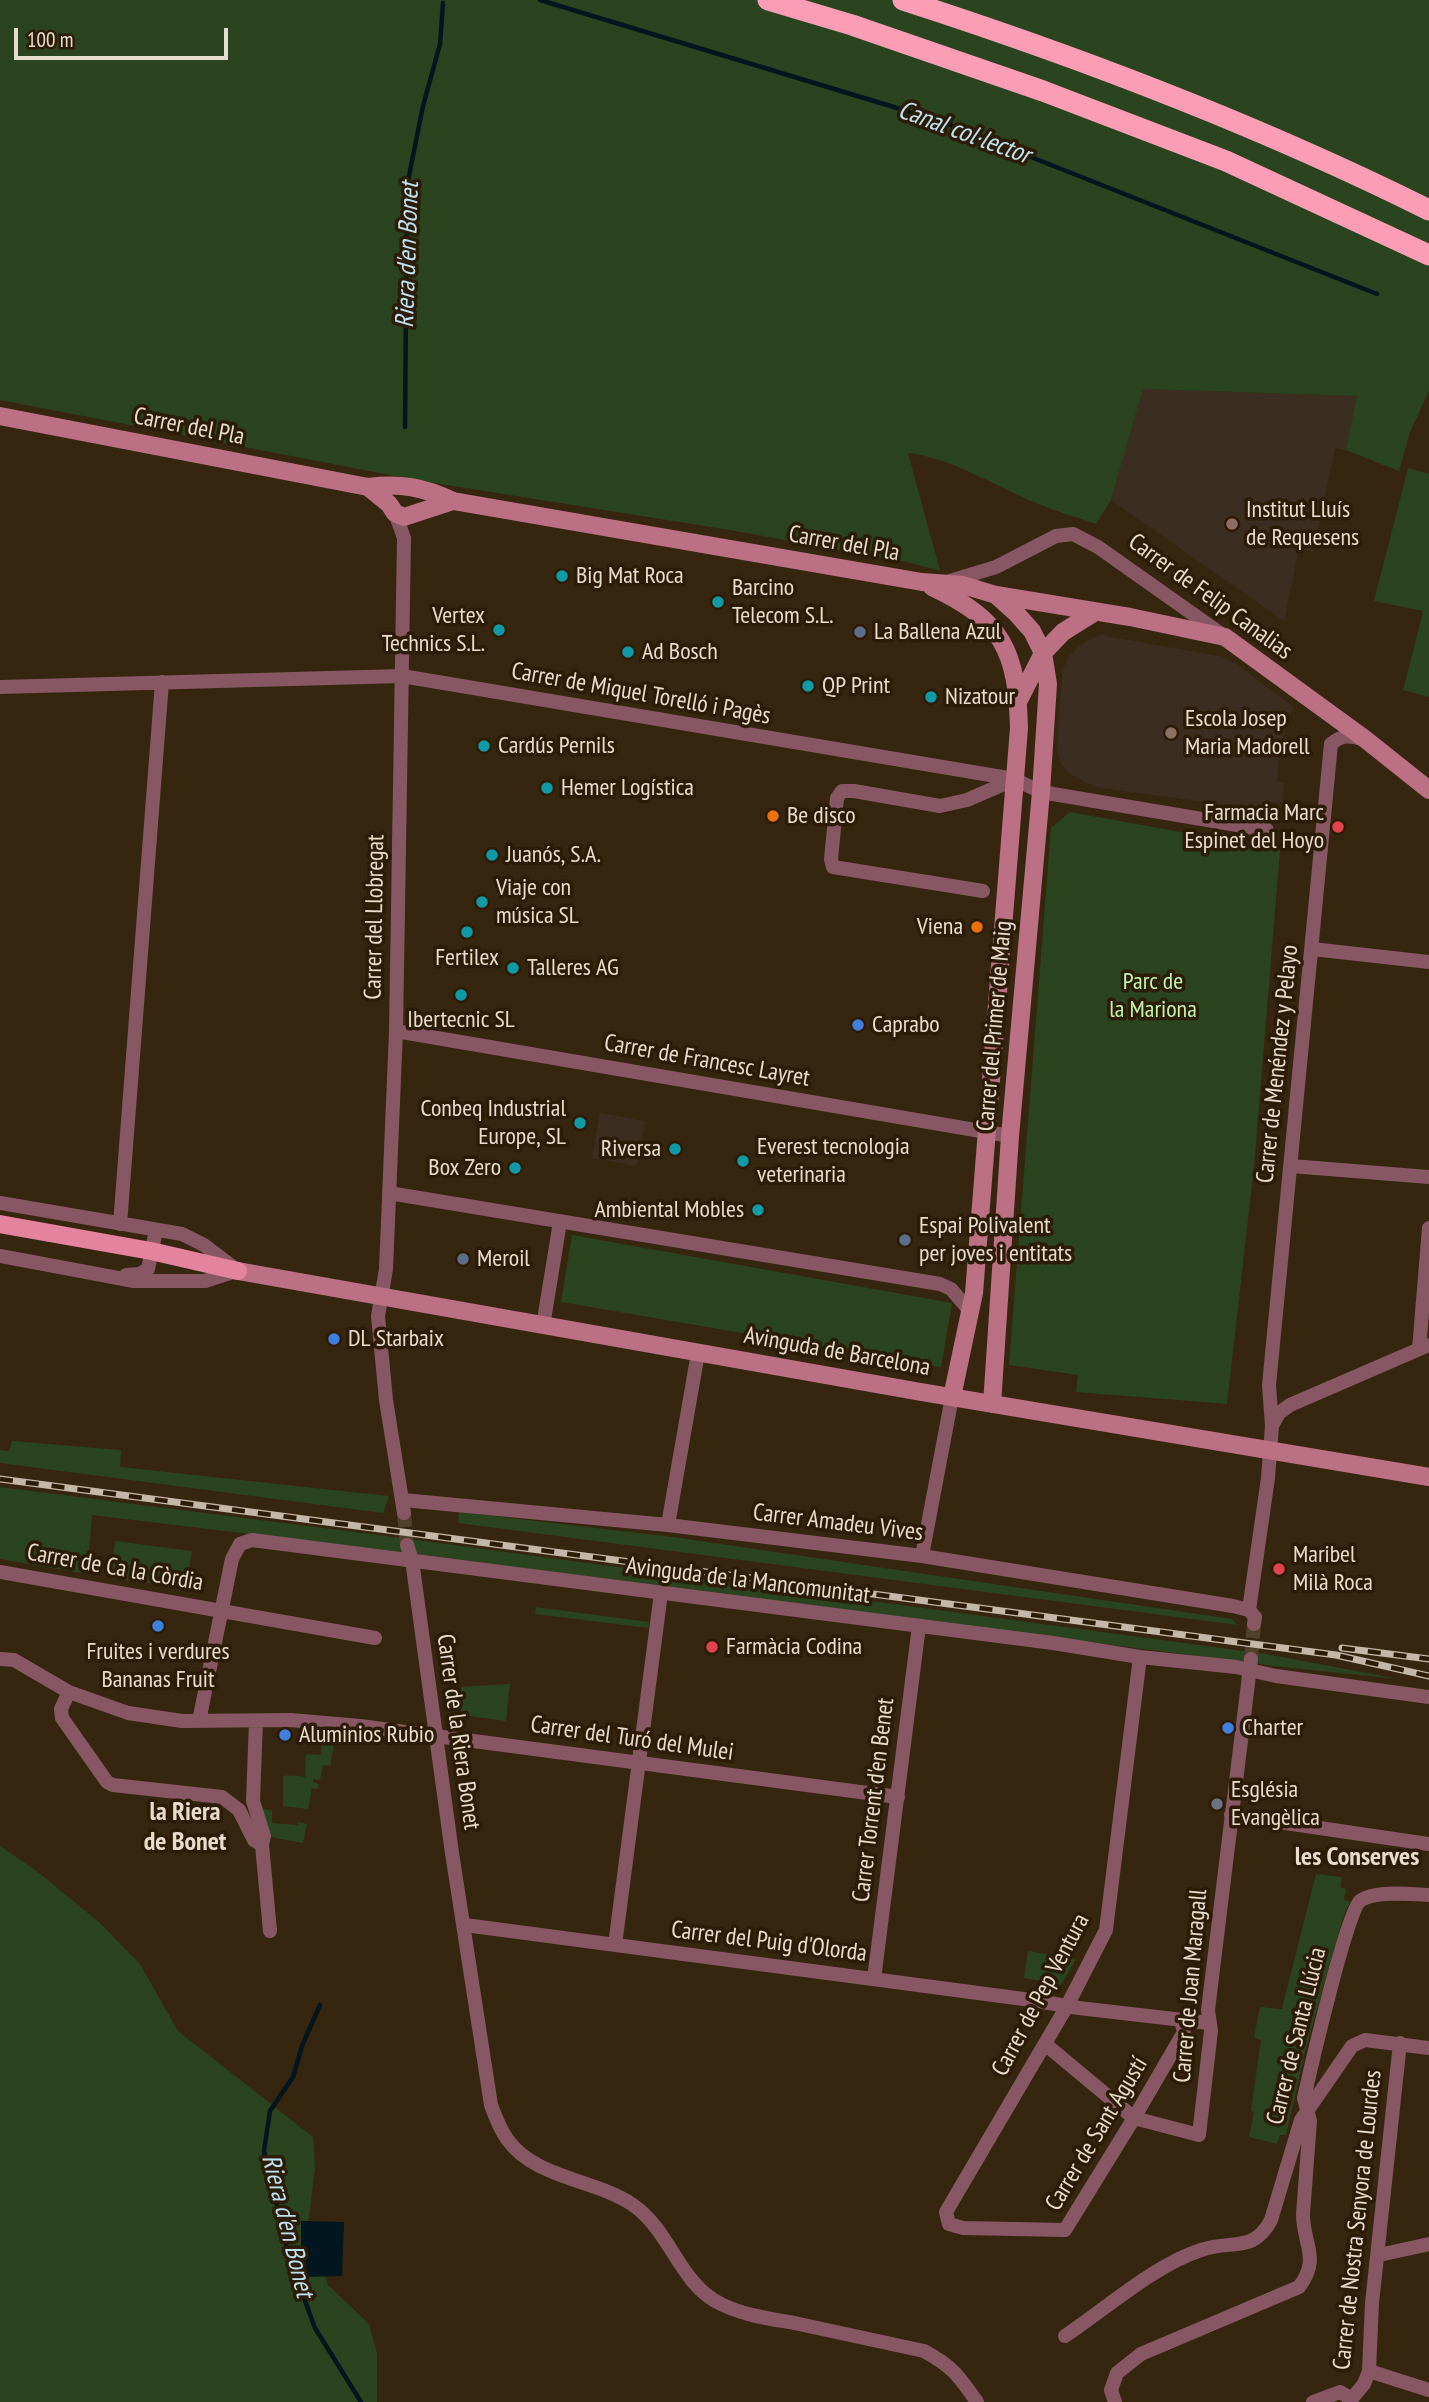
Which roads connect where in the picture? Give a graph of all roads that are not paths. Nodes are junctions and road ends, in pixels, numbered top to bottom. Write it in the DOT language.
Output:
graph roads {
  1 [pos="768,0"];
  2 [pos="903,0"];
  3 [pos="1429,210"];
  4 [pos="1429,255"];
  5 [pos="0,416"];
  6 [pos="368,486"];
  7 [pos="407,487"];
  8 [pos="453,501"];
  9 [pos="392,508"];
  10 [pos="417,512"];
  11 [pos="404,538"];
  12 [pos="922,582"];
  13 [pos="941,583"];
  14 [pos="996,595"];
  15 [pos="1095,612"];
  16 [pos="1225,636"];
  17 [pos="1043,653"];
  18 [pos="402,677"];
  19 [pos="162,682"];
  20 [pos="0,687"];
  21 [pos="1018,702"];
  22 [pos="1365,740"];
  23 [pos="1014,779"];
  24 [pos="1429,790"];
  25 [pos="1041,792"];
  26 [pos="1267,830"];
  27 [pos="983,891"];
  28 [pos="1312,949"];
  29 [pos="1429,962"];
  30 [pos="396,1031"];
  31 [pos="988,1133"];
  32 [pos="1010,1136"];
  33 [pos="1291,1166"];
  34 [pos="1429,1177"];
  35 [pos="389,1193"];
  36 [pos="0,1203"];
  37 [pos="560,1222"];
  38 [pos="0,1224"];
  39 [pos="120,1224"];
  40 [pos="1429,1228"];
  41 [pos="156,1230"];
  42 [pos="151,1251"];
  43 [pos="0,1256"];
  44 [pos="238,1271"];
  45 [pos="111,1276"];
  46 [pos="381,1297"];
  47 [pos="970,1311"];
  48 [pos="543,1326"];
  49 [pos="1424,1347"];
  50 [pos="698,1353"];
  51 [pos="952,1397"];
  52 [pos="992,1404"];
  53 [pos="1272,1426"];
  54 [pos="1269,1450"];
  55 [pos="1429,1477"];
  56 [pos="668,1525"];
  57 [pos="407,1545"];
  58 [pos="922,1556"];
  59 [pos="412,1560"];
  60 [pos="0,1572"];
  61 [pos="661,1593"];
  62 [pos="222,1609"];
  63 [pos="1252,1617"];
  64 [pos="919,1626"];
  65 [pos="375,1638"];
  66 [pos="1140,1657"];
  67 [pos="0,1658"];
  68 [pos="1250,1664"];
  69 [pos="69,1692"];
  70 [pos="1429,1697"];
  71 [pos="200,1721"];
  72 [pos="256,1721"];
  73 [pos="436,1735"];
  74 [pos="639,1763"];
  75 [pos="898,1797"];
  76 [pos="1231,1815"];
  77 [pos="1429,1844"];
  78 [pos="262,1846"];
  79 [pos="1429,1895"];
  80 [pos="465,1925"];
  81 [pos="270,1931"];
  82 [pos="614,1945"];
  83 [pos="874,1979"];
  84 [pos="1067,2006"];
  85 [pos="1181,2020"];
  86 [pos="1209,2023"];
  87 [pos="1400,2043"];
  88 [pos="1045,2044"];
  89 [pos="1429,2048"];
  90 [pos="1307,2113"];
  91 [pos="1134,2118"];
  92 [pos="946,2212"];
  93 [pos="1429,2244"];
  94 [pos="1379,2255"];
  95 [pos="1065,2336"];
  96 [pos="1369,2371"];
  97 [pos="1429,2390"];
  98 [pos="1350,2401"];
  99 [pos="976,2402"];
  100 [pos="1115,2402"];
  101 [pos="1313,2402"];
  1 -- 4 [label="highway"];
  2 -- 3 [label="highway"];
  5 -- 6 [label="street, Carrer del Pla"];
  6 -- 7 [label="street, Carrer del Pla"];
  6 -- 9 [label="street, Carrer del Pla"];
  7 -- 8 [label="street, Carrer del Pla"];
  7 -- 9 [label="street"];
  7 -- 10 [label="street"];
  8 -- 10 [label="street, Carrer del Pla"];
  8 -- 12 [label="street, Carrer del Pla"];
  9 -- 10 [label="street, Carrer del Pla"];
  9 -- 11 [label="street, Carrer del Llobregat"];
  10 -- 11 [label="street, Carrer del Llobregat"];
  11 -- 18 [label="street, Carrer del Llobregat"];
  12 -- 13 [label="street, Carrer del Pla"];
  12 -- 21 [label="street, Carrer del Primer de Maig"];
  13 -- 14 [label="street, Carrer del Pla"];
  13 -- 16 [label="street, Carrer de Felip Canalias"];
  14 -- 15 [label="street, Carrer del Pla"];
  14 -- 17 [label="street, Carrer del Primer de Maig"];
  15 -- 16 [label="street, Carrer del Pla"];
  15 -- 17 [label="street, Carrer del Primer de Maig"];
  16 -- 22 [label="street, Carrer de Felip Canalias"];
  17 -- 21 [label="street, Carrer del Primer de Maig"];
  17 -- 25 [label="street, Carrer del Primer de Maig"];
  18 -- 19 [label="street, Carrer de Miquel Torelló i Pagès"];
  18 -- 23 [label="street, Carrer de Miquel Torelló i Pagès"];
  18 -- 30 [label="street, Carrer del Llobregat"];
  19 -- 20 [label="street, Carrer de Miquel Torelló i Pagès"];
  19 -- 39 [label="street"];
  21 -- 23 [label="street, Carrer del Primer de Maig"];
  22 -- 24 [label="street, Carrer de Felip Canalias"];
  22 -- 28 [label="street, Carrer de Menéndez y Pelayo"];
  23 -- 25 [label="street, Carrer de Miquel Torelló i Pagès"];
  23 -- 27 [label="street"];
  23 -- 31 [label="street, Carrer del Primer de Maig"];
  25 -- 26 [label="street, Carrer de Miquel Torelló i Pagès"];
  25 -- 32 [label="street, Carrer del Primer de Maig"];
  28 -- 29 [label="street"];
  28 -- 33 [label="street, Carrer de Menéndez y Pelayo"];
  30 -- 31 [label="street, Carrer de Francesc Layret"];
  30 -- 35 [label="street, Carrer del Llobregat"];
  31 -- 32 [label="street, Carrer de Francesc Layret"];
  31 -- 47 [label="street, Carrer del Primer de Maig"];
  32 -- 52 [label="street, Carrer del Primer de Maig"];
  33 -- 34 [label="street"];
  33 -- 53 [label="street, Carrer de Menéndez y Pelayo"];
  35 -- 37 [label="street"];
  35 -- 46 [label="street, Carrer del Llobregat"];
  36 -- 39 [label="street, Avinguda de Barcelona"];
  37 -- 47 [label="street"];
  37 -- 48 [label="street"];
  38 -- 42 [label="main road, Avinguda de Barcelona"];
  39 -- 41 [label="street, Avinguda de Barcelona"];
  40 -- 49 [label="street"];
  41 -- 42 [label="street, Avinguda de Barcelona"];
  41 -- 44 [label="street, Avinguda de Barcelona"];
  42 -- 44 [label="main road, Avinguda de Barcelona"];
  42 -- 45 [label="street, Avinguda de Barcelona"];
  43 -- 45 [label="street, Avinguda de Barcelona"];
  44 -- 45 [label="street, Avinguda de Barcelona"];
  44 -- 46 [label="street, Avinguda de Barcelona"];
  46 -- 48 [label="street, Avinguda de Barcelona"];
  46 -- 56 [label="street, Carrer Amadeu Vives"];
  47 -- 51 [label="street, Carrer del Primer de Maig"];
  48 -- 50 [label="street, Avinguda de Barcelona"];
  49 -- 53 [label="street"];
  50 -- 51 [label="street, Avinguda de Barcelona"];
  50 -- 56 [label="street"];
  51 -- 52 [label="street, Avinguda de Barcelona"];
  51 -- 58 [label="street"];
  52 -- 54 [label="street, Avinguda de Barcelona"];
  53 -- 54 [label="street, Carrer de Menéndez y Pelayo"];
  54 -- 55 [label="street, Avinguda de Barcelona"];
  54 -- 63 [label="street, Carrer de Menéndez y Pelayo"];
  56 -- 58 [label="street, Carrer Amadeu Vives"];
  57 -- 59 [label="street, Carrer de la Riera Bonet"];
  58 -- 63 [label="street, Carrer Amadeu Vives"];
  59 -- 61 [label="street, Avinguda de la Mancomunitat"];
  59 -- 62 [label="street, Avinguda de la Mancomunitat"];
  59 -- 73 [label="street, Carrer de la Riera Bonet"];
  60 -- 62 [label="street, Carrer de Ca la Còrdia"];
  61 -- 64 [label="street, Avinguda de la Mancomunitat"];
  61 -- 74 [label="street"];
  62 -- 65 [label="street, Carrer de Ca la Còrdia"];
  62 -- 71 [label="street"];
  64 -- 66 [label="street, Avinguda de la Mancomunitat"];
  64 -- 75 [label="street, Carrer Torrent d'en Benet"];
  66 -- 68 [label="street, Avinguda de la Mancomunitat"];
  66 -- 84 [label="street, Carrer de Pep Ventura"];
  67 -- 69 [label="street, Carrer del Turó del Mulei"];
  68 -- 70 [label="street, Avinguda de la Mancomunitat"];
  68 -- 76 [label="street, Carrer de Joan Maragall"];
  69 -- 71 [label="street, Carrer del Turó del Mulei"];
  69 -- 78 [label="street"];
  71 -- 72 [label="street, Carrer del Turó del Mulei"];
  72 -- 73 [label="street, Carrer del Turó del Mulei"];
  72 -- 78 [label="street"];
  73 -- 74 [label="street, Carrer del Turó del Mulei"];
  73 -- 80 [label="street, Carrer de la Riera Bonet"];
  74 -- 75 [label="street, Carrer del Turó del Mulei"];
  74 -- 82 [label="street"];
  75 -- 83 [label="street, Carrer Torrent d'en Benet"];
  76 -- 77 [label="street"];
  76 -- 86 [label="street, Carrer de Joan Maragall"];
  78 -- 81 [label="street"];
  79 -- 90 [label="street, Carrer de Santa Llúcia"];
  80 -- 82 [label="street, Carrer del Puig d'Olorda"];
  80 -- 99 [label="street, Carrer de la Riera Bonet"];
  82 -- 83 [label="street, Carrer del Puig d'Olorda"];
  83 -- 84 [label="street, Carrer del Puig d'Olorda"];
  84 -- 85 [label="street, Carrer del Puig d'Olorda"];
  84 -- 88 [label="street, Carrer de Pep Ventura"];
  85 -- 86 [label="street, Carrer del Puig d'Olorda"];
  85 -- 91 [label="street, Carrer de Sant Agustí"];
  86 -- 91 [label="street, Carrer de Joan Maragall"];
  87 -- 89 [label="street"];
  87 -- 90 [label="street"];
  87 -- 94 [label="street, Carrer de Nostra Senyora de Lourdes"];
  88 -- 91 [label="street, Carrer de Joan Maragall"];
  88 -- 92 [label="street, Carrer de Pep Ventura"];
  90 -- 95 [label="street, Carrer de Santa Llúcia"];
  90 -- 100 [label="street"];
  91 -- 92 [label="street, Carrer de Sant Agustí"];
  93 -- 94 [label="street"];
  94 -- 96 [label="street, Carrer de Nostra Senyora de Lourdes"];
  96 -- 97 [label="street"];
  96 -- 98 [label="street, Carrer de Nostra Senyora de Lourdes"];
  98 -- 101 [label="street, Carrer de Nostra Senyora de Lourdes"];
}
